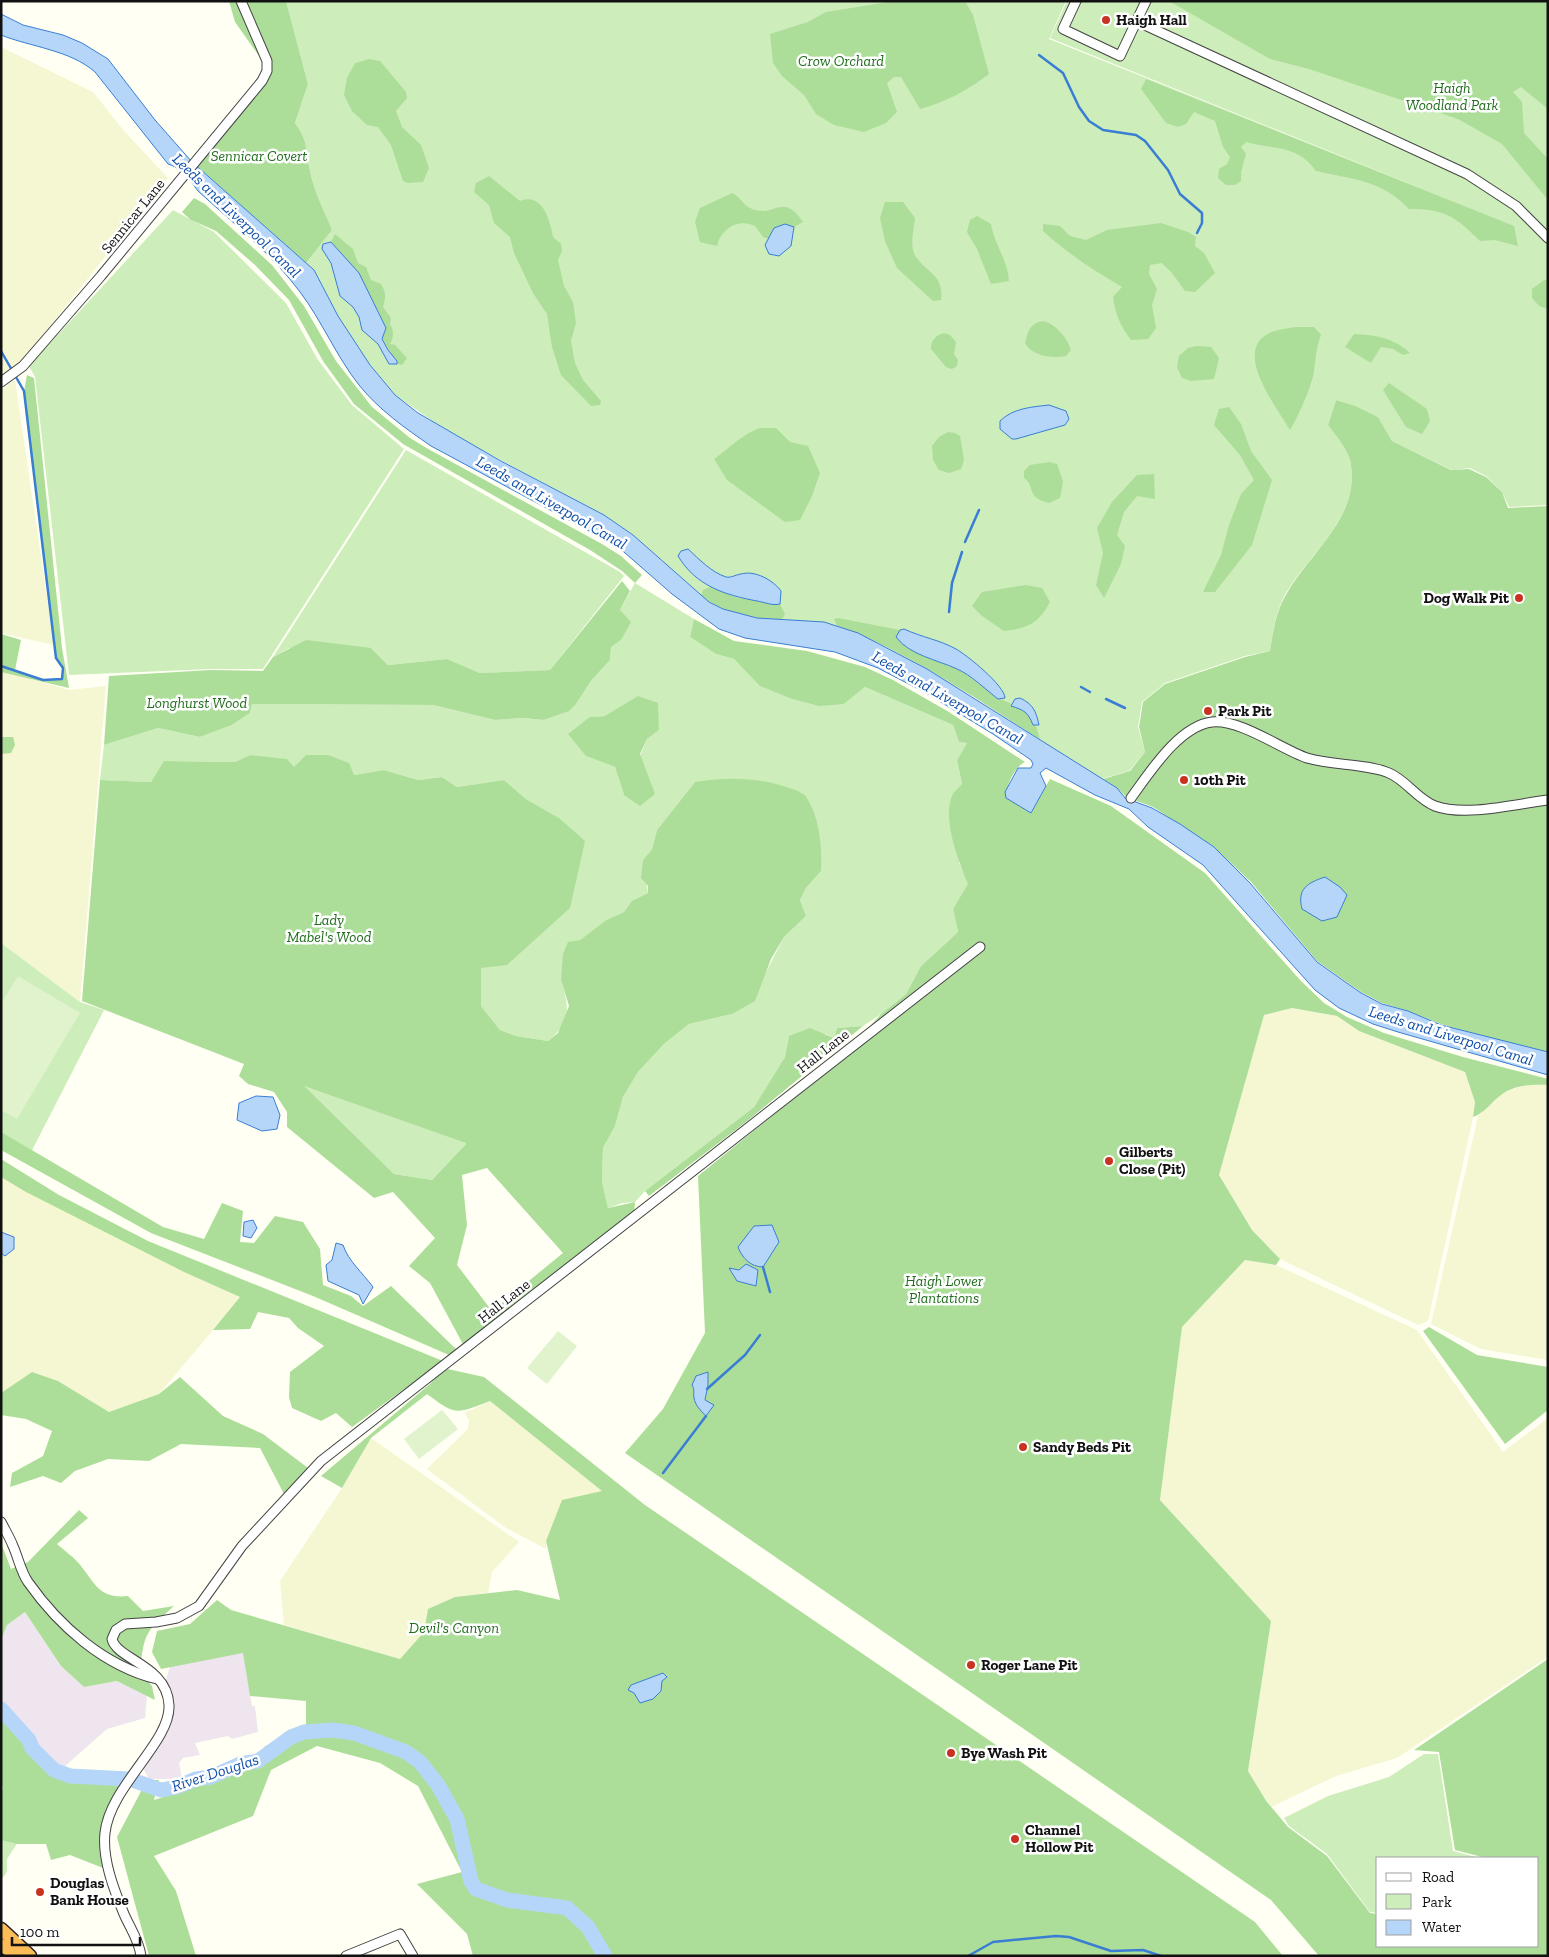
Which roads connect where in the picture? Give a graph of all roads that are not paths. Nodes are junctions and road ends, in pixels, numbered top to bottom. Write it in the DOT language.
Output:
graph roads {
  1 [pos="241,1"];
  2 [pos="1076,1"];
  3 [pos="1146,1"];
  4 [pos="1136,21"];
  5 [pos="1548,238"];
  6 [pos="1,382"];
  7 [pos="1131,798"];
  8 [pos="1548,800"];
  9 [pos="980,947"];
  10 [pos="1,1522"];
  11 [pos="157,1679"];
  12 [pos="1,1929"];
  13 [pos="1,1945"];
  14 [pos="16,1956"];
  15 [pos="30,1956"];
  16 [pos="141,1956"];
  17 [pos="346,1956"];
  18 [pos="413,1956"];
  1 -- 6 [label="street, Sennicar Lane"];
  2 -- 4 [label="street"];
  3 -- 4 [label="street"];
  4 -- 5 [label="street"];
  7 -- 8 [label="street"];
  9 -- 11 [label="street, Hall Lane"];
  10 -- 11 [label="street"];
  11 -- 16 [label="street"];
  12 -- 15 [label="highway"];
  13 -- 14 [label="highway"];
  17 -- 18 [label="street"];
}
